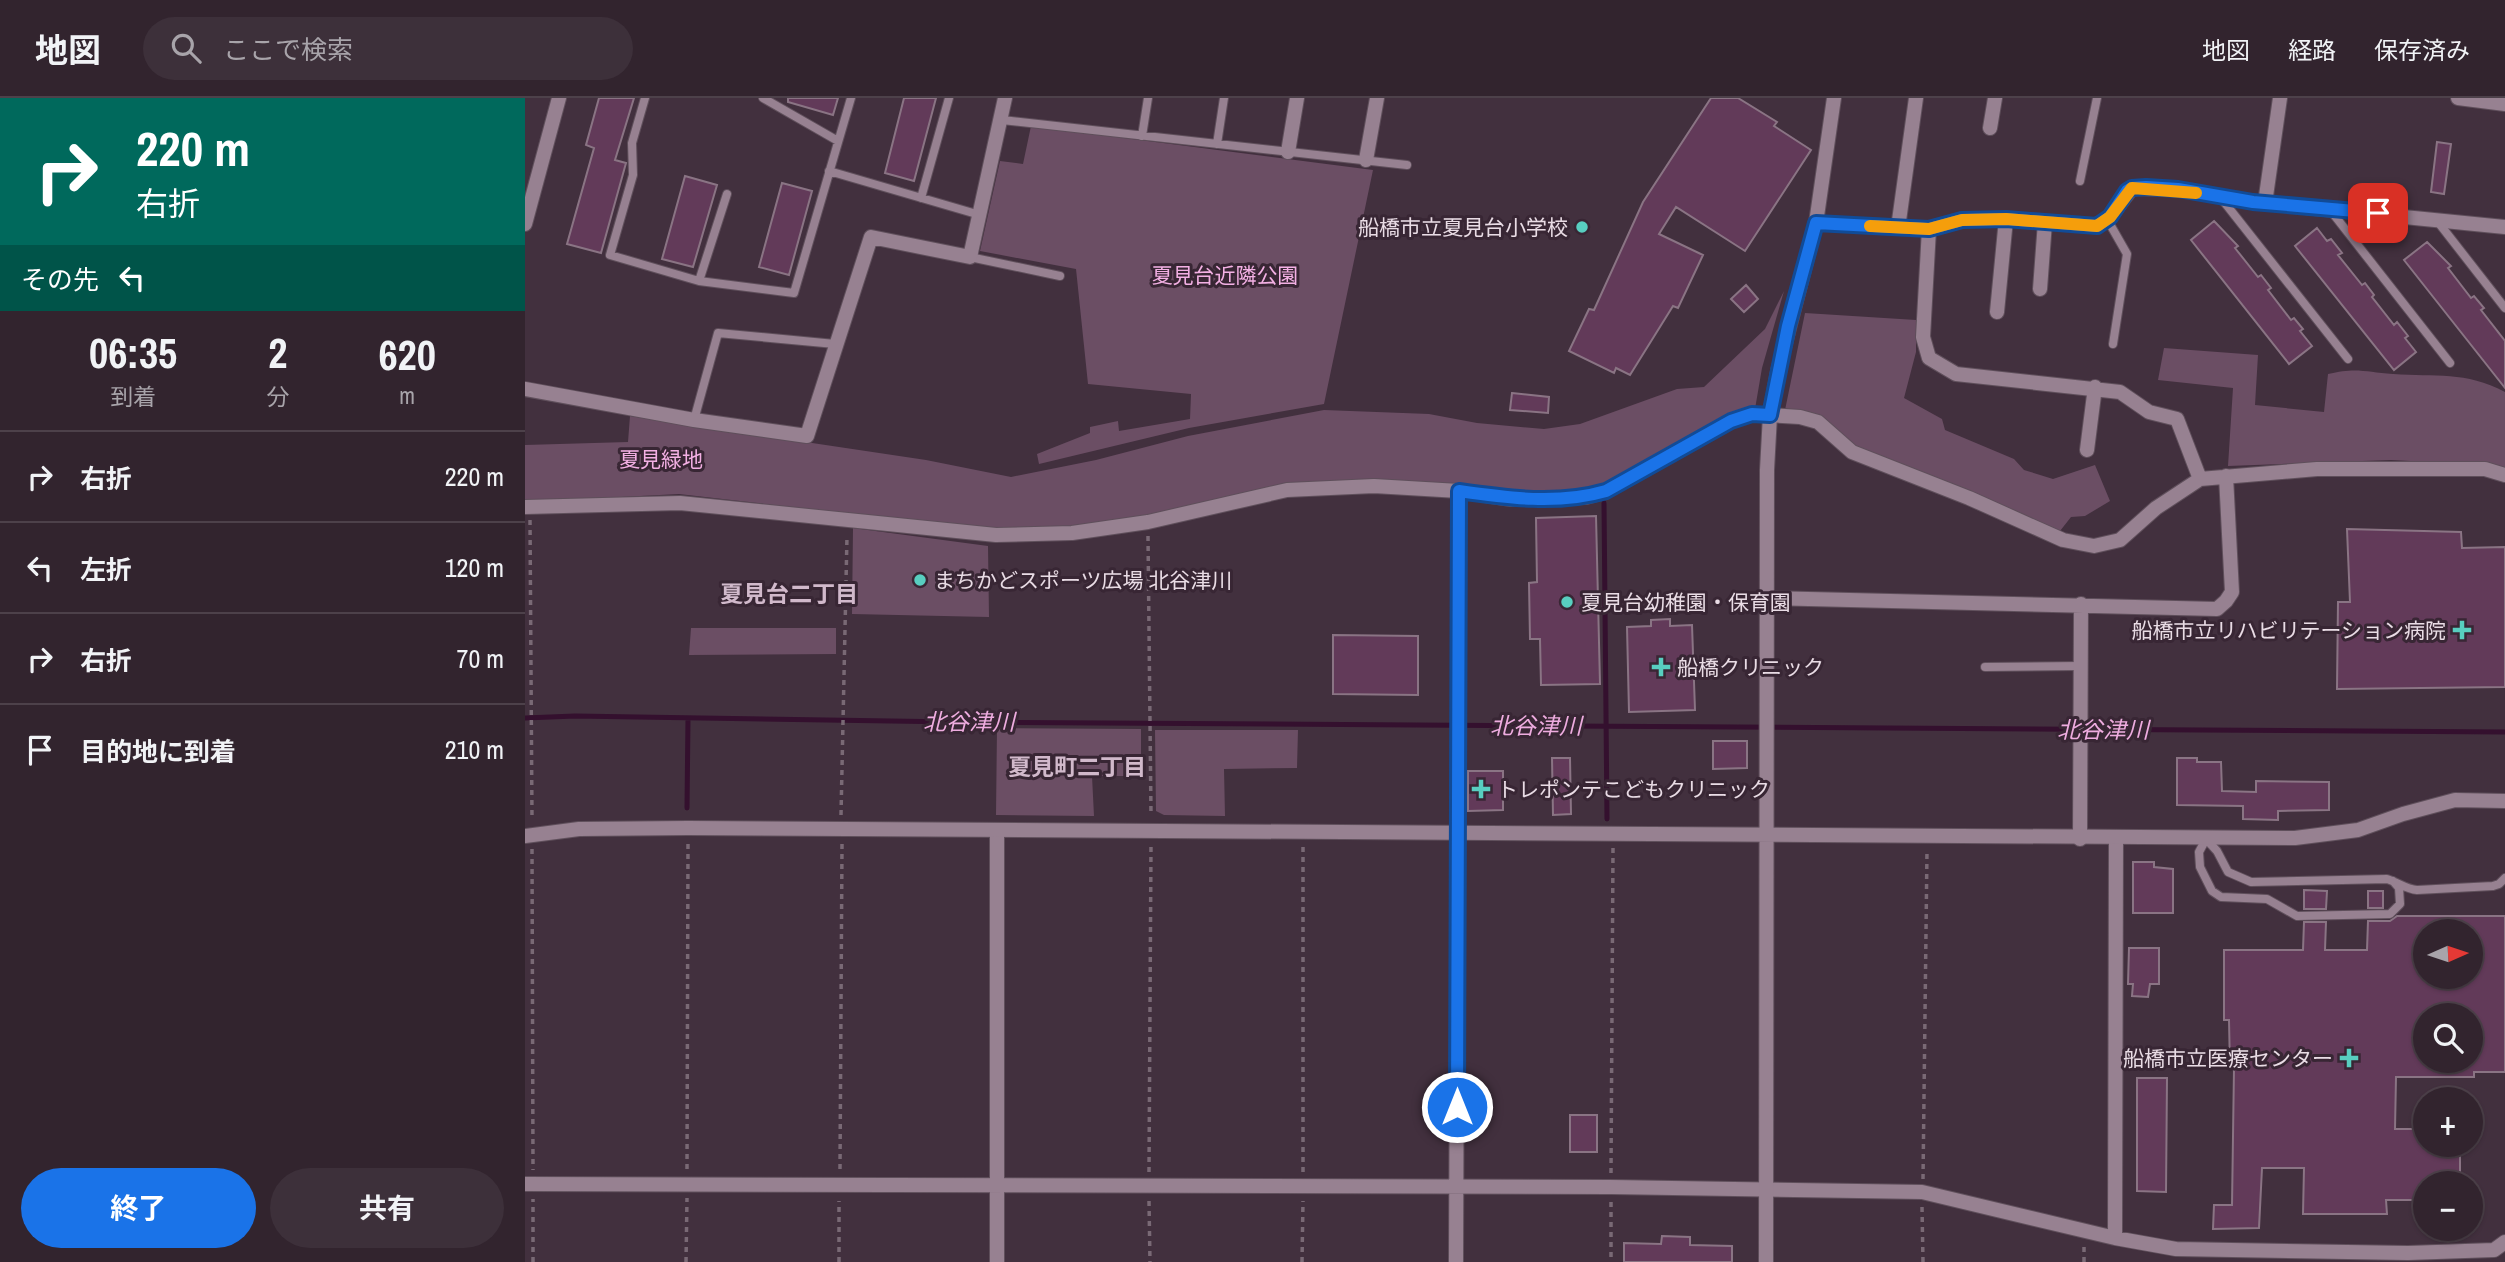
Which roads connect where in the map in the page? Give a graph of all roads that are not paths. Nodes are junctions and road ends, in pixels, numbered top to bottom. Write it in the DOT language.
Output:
graph roads {
  1 [pos="559,98"];
  2 [pos="645,98"];
  3 [pos="763,98"];
  4 [pos="851,98"];
  5 [pos="949,98"];
  6 [pos="1005,98"];
  7 [pos="1147,98"];
  8 [pos="1224,98"];
  9 [pos="1297,98"];
  10 [pos="1377,98"];
  11 [pos="1834,98"];
  12 [pos="1916,98"];
  13 [pos="1994,98"];
  14 [pos="2098,98"];
  15 [pos="2280,98"];
  16 [pos="2458,98"];
  17 [pos="2505,104"];
  18 [pos="1002,120"];
  19 [pos="1990,128"];
  20 [pos="1142,136"];
  21 [pos="838,141"];
  22 [pos="1217,144"];
  23 [pos="1288,152"];
  24 [pos="1366,160"];
  25 [pos="1407,165"];
  26 [pos="829,171"];
  27 [pos="2080,181"];
  28 [pos="727,194"];
  29 [pos="921,198"];
  30 [pos="2221,198"];
  31 [pos="2265,203"];
  32 [pos="2330,209"];
  33 [pos="980,215"];
  34 [pos="2435,218"];
  35 [pos="2006,219"];
  36 [pos="2107,219"];
  37 [pos="2045,222"];
  38 [pos="1816,223"];
  39 [pos="525,224"];
  40 [pos="2505,227"];
  41 [pos="1898,228"];
  42 [pos="1929,229"];
  43 [pos="970,257"];
  44 [pos="1060,276"];
  45 [pos="699,281"];
  46 [pos="2040,289"];
  47 [pos="2505,308"];
  48 [pos="1997,312"];
  49 [pos="835,344"];
  50 [pos="2113,344"];
  51 [pos="2349,359"];
  52 [pos="2449,363"];
  53 [pos="2095,387"];
  54 [pos="525,390"];
  55 [pos="1770,415"];
  56 [pos="694,420"];
  57 [pos="2087,450"];
  58 [pos="2505,475"];
  59 [pos="2226,476"];
  60 [pos="2200,479"];
  61 [pos="1459,491"];
  62 [pos="528,507"];
  63 [pos="1767,598"];
  64 [pos="2081,604"];
  65 [pos="2080,666"];
  66 [pos="1985,667"];
  67 [pos="2505,801"];
  68 [pos="997,831"];
  69 [pos="529,834"];
  70 [pos="1458,834"];
  71 [pos="1766,836"];
  72 [pos="2080,839"];
  73 [pos="2116,839"];
  74 [pos="2206,839"];
  75 [pos="2505,878"];
  76 [pos="2393,881"];
  77 [pos="529,1184"];
  78 [pos="997,1185"];
  79 [pos="1456,1186"];
  80 [pos="1767,1190"];
  81 [pos="2115,1238"];
  82 [pos="2505,1242"];
  83 [pos="997,1262"];
  84 [pos="1456,1262"];
  85 [pos="1766,1262"];
  1 -- 39 [label="street"];
  2 -- 45 [label="lane"];
  3 -- 21 [label="lane"];
  4 -- 21 [label="lane"];
  5 -- 29 [label="lane"];
  6 -- 18 [label="street"];
  7 -- 20 [label="lane"];
  8 -- 22 [label="lane"];
  9 -- 23 [label="street"];
  10 -- 24 [label="street"];
  11 -- 38 [label="street"];
  12 -- 41 [label="street"];
  13 -- 19 [label="street"];
  14 -- 27 [label="lane"];
  15 -- 31 [label="street"];
  16 -- 17 [label="street"];
  18 -- 20 [label="lane"];
  18 -- 33 [label="street"];
  20 -- 22 [label="lane"];
  21 -- 26 [label="lane"];
  22 -- 23 [label="lane"];
  23 -- 24 [label="lane"];
  24 -- 25 [label="lane"];
  26 -- 29 [label="lane"];
  26 -- 45 [label="lane"];
  28 -- 45 [label="lane"];
  29 -- 33 [label="lane"];
  30 -- 31 [label="street"];
  30 -- 36 [label="street"];
  30 -- 51 [label="lane"];
  31 -- 32 [label="street"];
  32 -- 34 [label="street"];
  32 -- 52 [label="lane"];
  33 -- 43 [label="street"];
  34 -- 40 [label="street"];
  34 -- 47 [label="lane"];
  35 -- 37 [label="street"];
  35 -- 42 [label="street"];
  35 -- 48 [label="street"];
  36 -- 37 [label="street"];
  36 -- 50 [label="lane"];
  37 -- 46 [label="street"];
  38 -- 41 [label="street"];
  38 -- 55 [label="street"];
  41 -- 42 [label="street"];
  42 -- 53 [label="street"];
  43 -- 44 [label="lane"];
  43 -- 49 [label="street"];
  49 -- 56 [label="lane"];
  49 -- 56 [label="street"];
  53 -- 57 [label="street"];
  53 -- 60 [label="street"];
  54 -- 56 [label="street"];
  55 -- 60 [label="street"];
  55 -- 61 [label="street"];
  55 -- 63 [label="street"];
  58 -- 59 [label="street"];
  59 -- 60 [label="street"];
  59 -- 64 [label="street"];
  61 -- 62 [label="street"];
  61 -- 70 [label="street"];
  63 -- 64 [label="street"];
  63 -- 71 [label="street"];
  64 -- 65 [label="street"];
  65 -- 66 [label="lane"];
  65 -- 72 [label="street"];
  67 -- 74 [label="street"];
  68 -- 69 [label="street"];
  68 -- 70 [label="street"];
  68 -- 78 [label="street"];
  70 -- 71 [label="street"];
  70 -- 79 [label="street"];
  71 -- 72 [label="street"];
  71 -- 80 [label="street"];
  72 -- 73 [label="street"];
  73 -- 74 [label="street"];
  73 -- 81 [label="street"];
  74 -- 76 [label="lane"];
  74 -- 76 [label="lane"];
  75 -- 76 [label="lane"];
  77 -- 78 [label="street"];
  78 -- 79 [label="street"];
  78 -- 83 [label="street"];
  79 -- 80 [label="street"];
  79 -- 84 [label="street"];
  80 -- 81 [label="street"];
  80 -- 85 [label="street"];
  81 -- 82 [label="street"];
}
